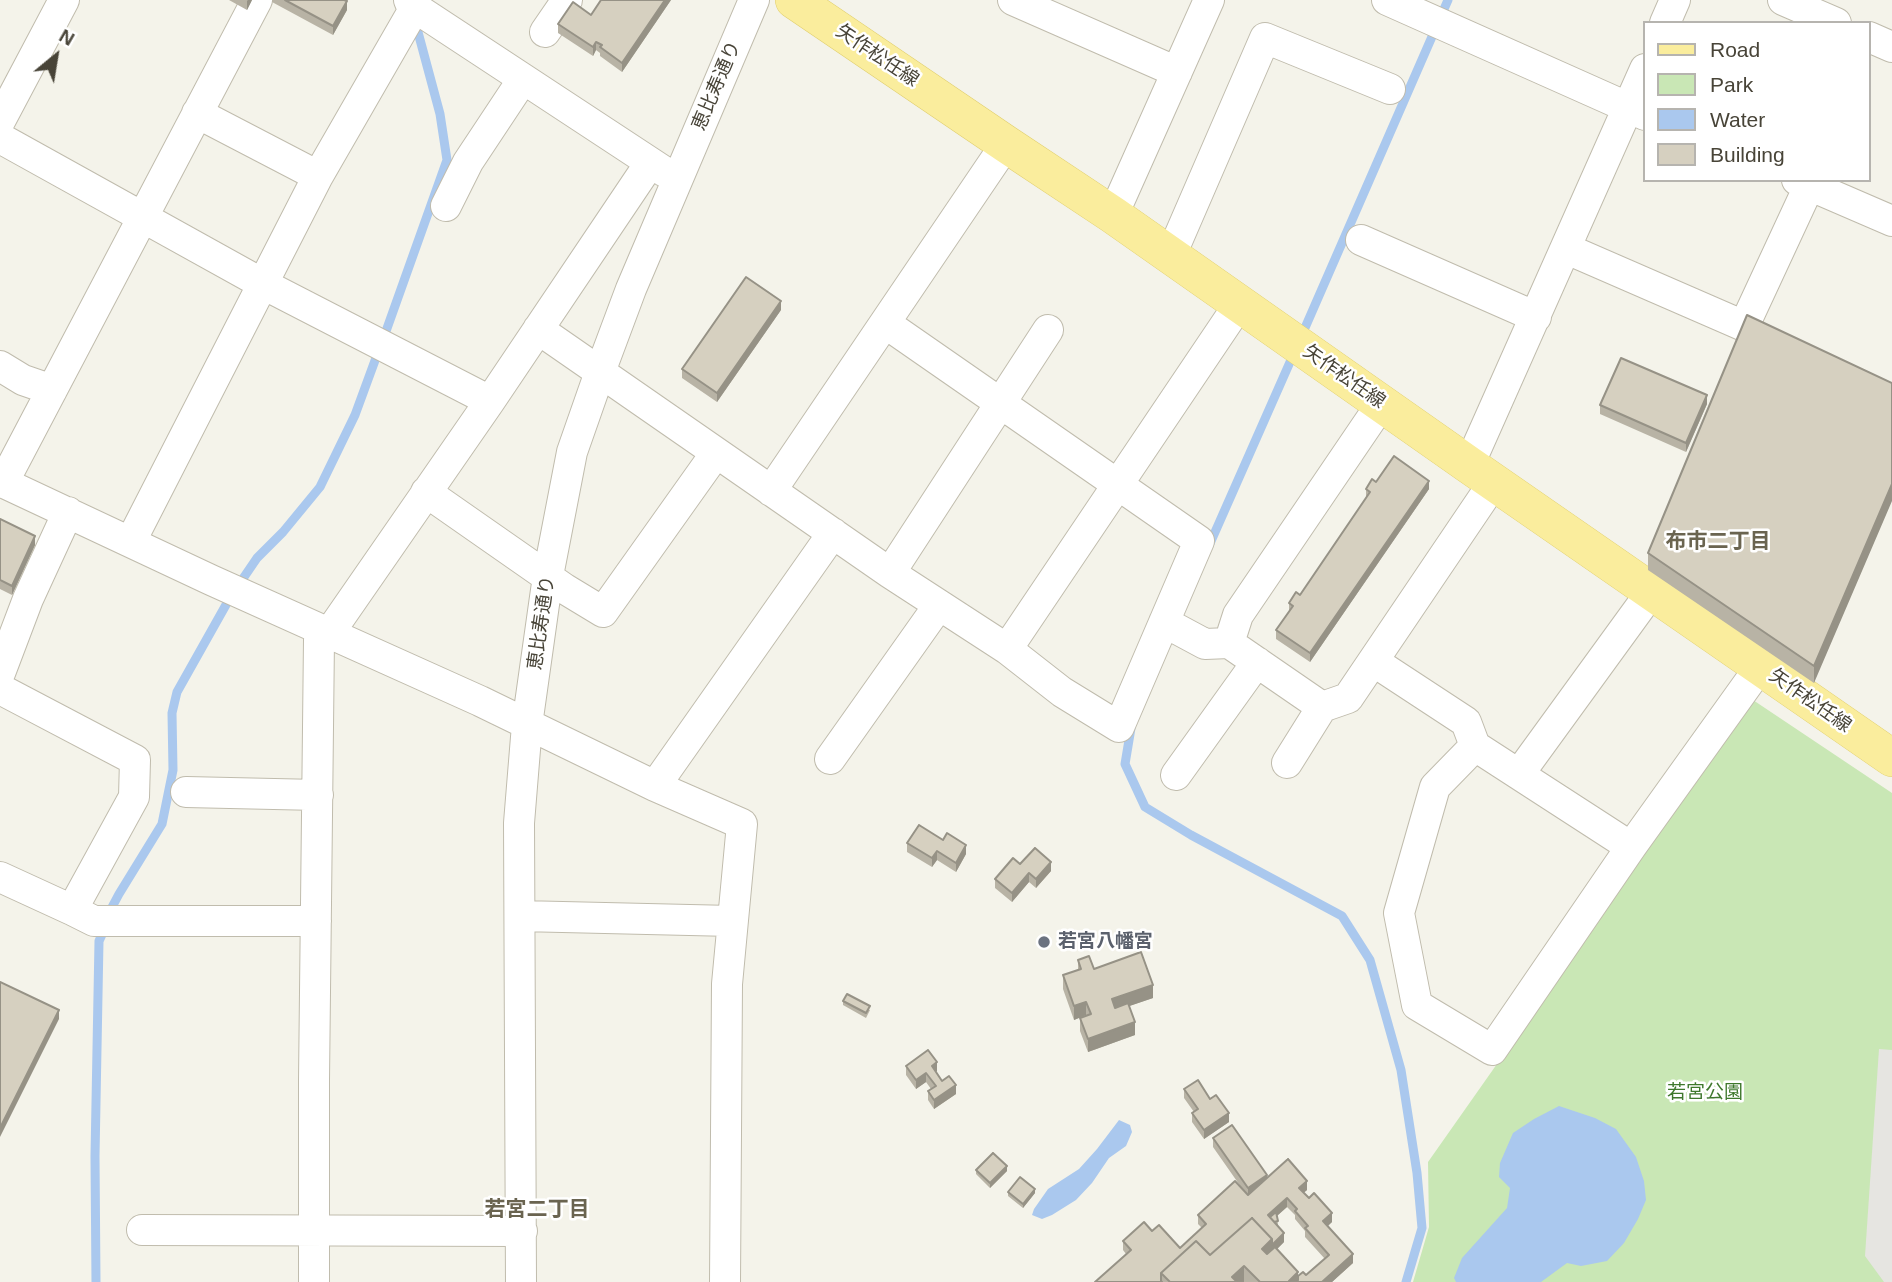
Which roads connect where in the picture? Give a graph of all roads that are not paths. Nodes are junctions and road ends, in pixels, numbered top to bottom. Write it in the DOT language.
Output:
graph roads {
  1 [pos="64,0"];
  2 [pos="257,0"];
  3 [pos="567,0"];
  4 [pos="754,0"];
  5 [pos="794,0"];
  6 [pos="1013,0"];
  7 [pos="1209,0"];
  8 [pos="1387,0"];
  9 [pos="1675,0"];
  10 [pos="1783,0"];
  11 [pos="412,2"];
  12 [pos="1666,21"];
  13 [pos="1831,21"];
  14 [pos="545,32"];
  15 [pos="1871,38"];
  16 [pos="1892,47"];
  17 [pos="1177,72"];
  18 [pos="1644,74"];
  19 [pos="523,79"];
  20 [pos="1390,89"];
  21 [pos="1637,112"];
  22 [pos="197,113"];
  23 [pos="0,121"];
  24 [pos="0,138"];
  25 [pos="1006,144"];
  26 [pos="650,163"];
  27 [pos="318,176"];
  28 [pos="677,180"];
  29 [pos="1803,183"];
  30 [pos="446,206"];
  31 [pos="1113,215"];
  32 [pos="141,217"];
  33 [pos="1892,221"];
  34 [pos="1361,240"];
  35 [pos="1567,249"];
  36 [pos="1171,255"];
  37 [pos="263,284"];
  38 [pos="1240,303"];
  39 [pos="1536,317"];
  40 [pos="885,323"];
  41 [pos="538,329"];
  42 [pos="1048,330"];
  43 [pos="0,366"];
  44 [pos="600,372"];
  45 [pos="52,390"];
  46 [pos="490,401"];
  47 [pos="1382,403"];
  48 [pos="1001,404"];
  49 [pos="716,453"];
  50 [pos="1482,474"];
  51 [pos="1,482"];
  52 [pos="1118,485"];
  53 [pos="771,491"];
  54 [pos="426,492"];
  55 [pos="68,512"];
  56 [pos="833,533"];
  57 [pos="131,541"];
  58 [pos="890,573"];
  59 [pos="548,576"];
  60 [pos="1652,591"];
  61 [pos="939,605"];
  62 [pos="1171,626"];
  63 [pos="330,632"];
  64 [pos="1229,643"];
  65 [pos="1007,649"];
  66 [pos="1373,661"];
  67 [pos="1257,662"];
  68 [pos="1760,667"];
  69 [pos="0,673"];
  70 [pos="0,690"];
  71 [pos="1322,707"];
  72 [pos="527,725"];
  73 [pos="1475,746"];
  74 [pos="1892,758"];
  75 [pos="830,759"];
  76 [pos="1287,763"];
  77 [pos="1519,774"];
  78 [pos="1176,775"];
  79 [pos="655,786"];
  80 [pos="186,792"];
  81 [pos="318,795"];
  82 [pos="1631,847"];
  83 [pos="0,877"];
  84 [pos="72,910"];
  85 [pos="520,916"];
  86 [pos="316,921"];
  87 [pos="732,921"];
  88 [pos="142,1230"];
  89 [pos="314,1231"];
  90 [pos="522,1231"];
  91 [pos="314,1282"];
  92 [pos="522,1282"];
  93 [pos="725,1282"];
  1 -- 23 [label="street"];
  2 -- 22 [label="street"];
  3 -- 14 [label="street"];
  4 -- 28 [label="street, 恵比寿通り"];
  5 -- 25 [label="main road, 矢作松任線"];
  6 -- 17 [label="street"];
  7 -- 17 [label="street"];
  8 -- 21 [label="street"];
  9 -- 12 [label="street"];
  10 -- 13 [label="street"];
  11 -- 19 [label="street"];
  11 -- 27 [label="street"];
  15 -- 16 [label="street"];
  17 -- 31 [label="street"];
  18 -- 21 [label="street"];
  19 -- 26 [label="street"];
  19 -- 30 [label="street"];
  20 -- 36 [label="street"];
  21 -- 35 [label="street"];
  22 -- 27 [label="street"];
  22 -- 32 [label="street"];
  24 -- 32 [label="street"];
  25 -- 31 [label="main road, 矢作松任線"];
  25 -- 40 [label="street"];
  26 -- 28 [label="street"];
  26 -- 41 [label="street"];
  27 -- 37 [label="street"];
  28 -- 44 [label="street, 恵比寿通り"];
  29 -- 33 [label="street"];
  29 -- 35 [label="street"];
  31 -- 36 [label="main road, 矢作松任線"];
  32 -- 37 [label="street"];
  32 -- 45 [label="street"];
  34 -- 39 [label="street"];
  35 -- 39 [label="street"];
  36 -- 38 [label="main road, 矢作松任線"];
  37 -- 46 [label="street"];
  37 -- 57 [label="street"];
  38 -- 47 [label="main road, 矢作松任線"];
  38 -- 52 [label="street"];
  39 -- 50 [label="street"];
  40 -- 48 [label="street"];
  40 -- 53 [label="street"];
  41 -- 44 [label="street"];
  41 -- 46 [label="street"];
  42 -- 48 [label="street"];
  43 -- 45 [label="street"];
  44 -- 49 [label="street"];
  44 -- 59 [label="street, 恵比寿通り"];
  45 -- 51 [label="street"];
  46 -- 54 [label="street"];
  47 -- 50 [label="main road, 矢作松任線"];
  47 -- 64 [label="street"];
  48 -- 52 [label="street"];
  48 -- 58 [label="street"];
  49 -- 53 [label="street"];
  49 -- 59 [label="street"];
  50 -- 60 [label="main road, 矢作松任線"];
  50 -- 66 [label="street"];
  51 -- 55 [label="street"];
  52 -- 62 [label="street"];
  52 -- 65 [label="street"];
  53 -- 56 [label="street"];
  54 -- 59 [label="street"];
  54 -- 63 [label="street"];
  55 -- 57 [label="street"];
  55 -- 69 [label="street"];
  56 -- 58 [label="street"];
  56 -- 79 [label="street"];
  57 -- 63 [label="street"];
  58 -- 61 [label="street"];
  59 -- 72 [label="street, 恵比寿通り"];
  60 -- 68 [label="main road, 矢作松任線"];
  60 -- 77 [label="street"];
  61 -- 65 [label="street"];
  61 -- 75 [label="street"];
  62 -- 64 [label="street"];
  62 -- 65 [label="street"];
  63 -- 72 [label="street"];
  63 -- 81 [label="street"];
  64 -- 67 [label="street"];
  66 -- 71 [label="street"];
  66 -- 73 [label="street"];
  67 -- 71 [label="street"];
  67 -- 78 [label="street"];
  68 -- 74 [label="main road, 矢作松任線"];
  68 -- 82 [label="street"];
  70 -- 84 [label="street"];
  71 -- 76 [label="street"];
  72 -- 79 [label="street"];
  72 -- 85 [label="street, 恵比寿通り"];
  73 -- 77 [label="street"];
  73 -- 82 [label="street"];
  77 -- 82 [label="street"];
  79 -- 87 [label="street"];
  80 -- 81 [label="street"];
  81 -- 86 [label="street"];
  83 -- 84 [label="street"];
  84 -- 86 [label="street"];
  85 -- 87 [label="street"];
  85 -- 90 [label="street, 恵比寿通り"];
  86 -- 89 [label="street"];
  87 -- 93 [label="street"];
  88 -- 89 [label="street"];
  89 -- 90 [label="street"];
  89 -- 91 [label="street"];
  90 -- 92 [label="street, 恵比寿通り"];
}
